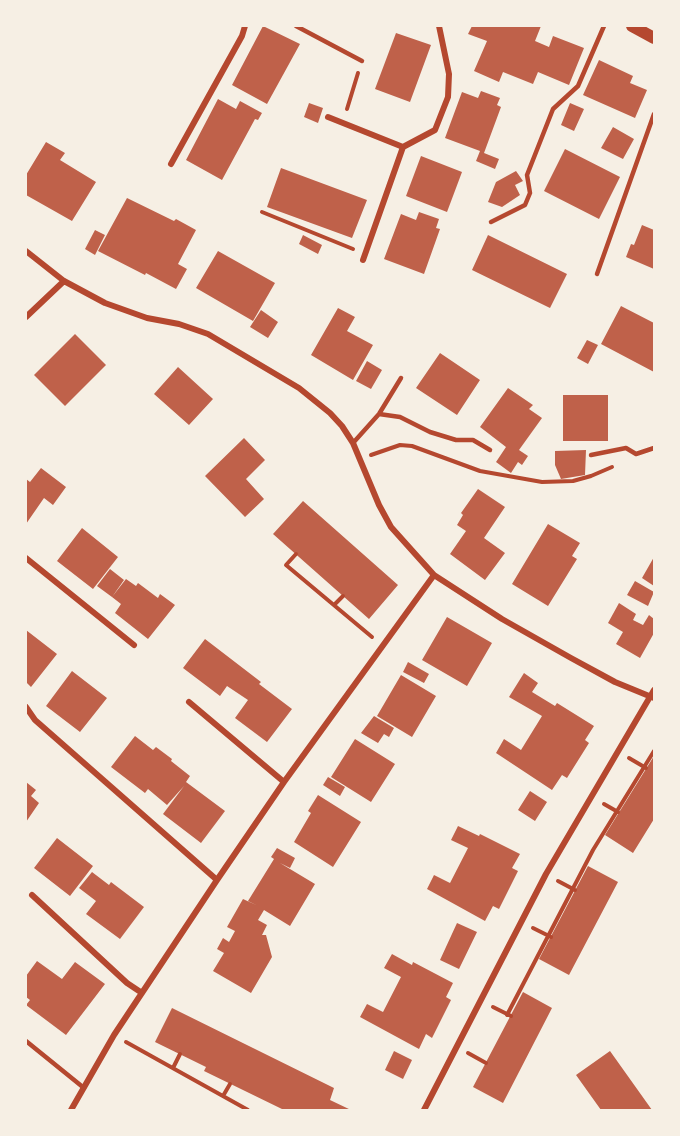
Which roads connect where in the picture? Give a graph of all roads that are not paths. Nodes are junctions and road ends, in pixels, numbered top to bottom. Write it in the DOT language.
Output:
graph roads {
  1 [pos="245,26"];
  2 [pos="296,26"];
  3 [pos="439,26"];
  4 [pos="604,26"];
  5 [pos="632,26"];
  6 [pos="654,38"];
  7 [pos="362,61"];
  8 [pos="654,114"];
  9 [pos="328,117"];
  10 [pos="404,147"];
  11 [pos="171,165"];
  12 [pos="491,222"];
  13 [pos="26,251"];
  14 [pos="364,257"];
  15 [pos="597,274"];
  16 [pos="64,281"];
  17 [pos="26,317"];
  18 [pos="401,378"];
  19 [pos="379,414"];
  20 [pos="353,443"];
  21 [pos="654,448"];
  22 [pos="490,450"];
  23 [pos="591,455"];
  24 [pos="26,558"];
  25 [pos="434,575"];
  26 [pos="134,645"];
  27 [pos="653,695"];
  28 [pos="189,702"];
  29 [pos="26,706"];
  30 [pos="284,782"];
  31 [pos="217,880"];
  32 [pos="32,895"];
  33 [pos="142,993"];
  34 [pos="26,1041"];
  35 [pos="84,1088"];
  36 [pos="70,1110"];
  37 [pos="424,1110"];
  1 -- 11 [label="street"];
  2 -- 7 [label="lane"];
  3 -- 10 [label="street"];
  4 -- 12 [label="lane"];
  5 -- 6 [label="main road"];
  8 -- 15 [label="lane"];
  9 -- 10 [label="street"];
  10 -- 14 [label="street"];
  13 -- 16 [label="street"];
  16 -- 17 [label="street"];
  16 -- 20 [label="street"];
  18 -- 19 [label="lane"];
  19 -- 20 [label="lane"];
  19 -- 22 [label="lane"];
  20 -- 25 [label="street"];
  21 -- 23 [label="lane"];
  24 -- 26 [label="street"];
  25 -- 27 [label="street"];
  25 -- 30 [label="street"];
  27 -- 37 [label="street"];
  28 -- 30 [label="street"];
  29 -- 31 [label="street"];
  30 -- 31 [label="street"];
  31 -- 33 [label="street"];
  32 -- 33 [label="street"];
  33 -- 35 [label="street"];
  34 -- 35 [label="lane"];
  35 -- 36 [label="street"];
}
